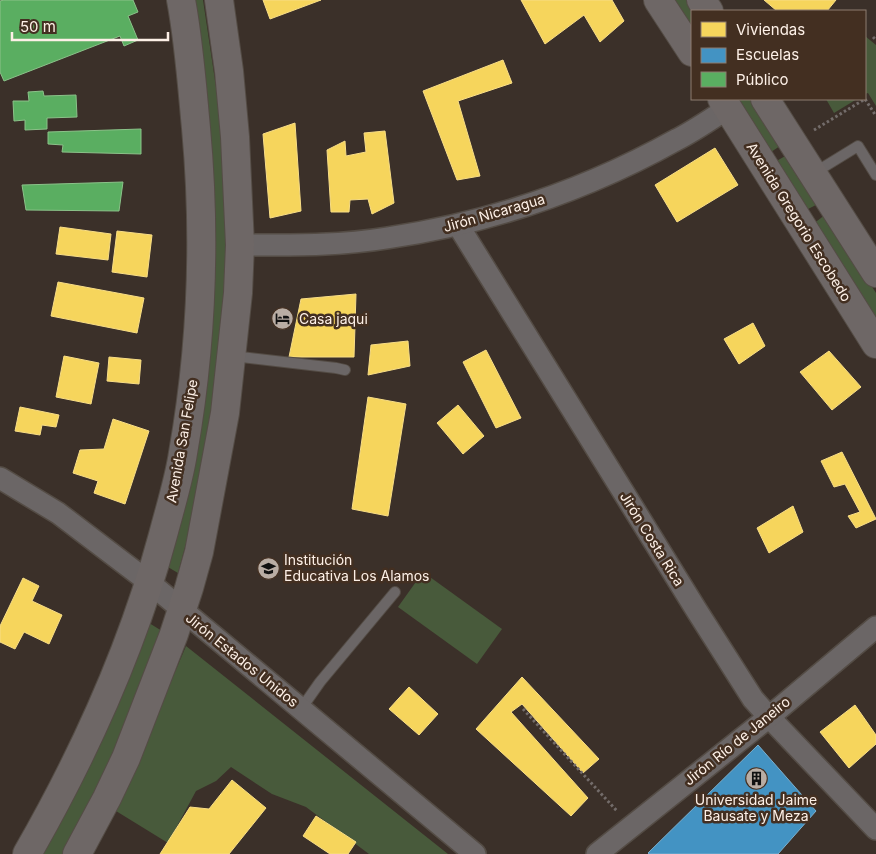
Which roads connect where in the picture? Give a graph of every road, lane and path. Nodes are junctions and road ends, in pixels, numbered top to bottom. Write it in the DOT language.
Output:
graph roads {
  1 [pos="181,0"];
  2 [pos="219,0"];
  3 [pos="658,0"];
  4 [pos="691,50"];
  5 [pos="766,100"];
  6 [pos="863,100"];
  7 [pos="866,100"];
  8 [pos="725,104"];
  9 [pos="876,116"];
  10 [pos="811,132"];
  11 [pos="813,174"];
  12 [pos="876,175"];
  13 [pos="458,225"];
  14 [pos="240,244"];
  15 [pos="876,273"];
  16 [pos="871,331"];
  17 [pos="232,356"];
  18 [pos="345,370"];
  19 [pos="0,478"];
  20 [pos="150,583"];
  21 [pos="395,592"];
  22 [pos="181,610"];
  23 [pos="876,627"];
  24 [pos="301,709"];
  25 [pos="523,709"];
  26 [pos="769,717"];
  27 [pos="631,826"];
  28 [pos="876,829"];
  29 [pos="27,854"];
  30 [pos="77,854"];
  31 [pos="475,854"];
  32 [pos="597,854"];
  1 -- 20 [label="main road, Avenida San Felipe"];
  2 -- 14 [label="main road"];
  3 -- 4 [label="main road"];
  5 -- 11 [label="main road"];
  6 -- 10 [label="path"];
  7 -- 9 [label="path"];
  8 -- 13 [label="street, Jirón Nicaragua"];
  8 -- 16 [label="main road, Avenida Gregorio Escobedo"];
  11 -- 12 [label="lane"];
  11 -- 15 [label="main road"];
  13 -- 14 [label="street, Jirón Nicaragua"];
  13 -- 26 [label="street, Jirón Costa Rica"];
  14 -- 17 [label="main road"];
  17 -- 18 [label="lane"];
  17 -- 22 [label="main road"];
  19 -- 20 [label="street, Jirón Estados Unidos"];
  20 -- 22 [label="street, Jirón Estados Unidos"];
  20 -- 29 [label="main road, Avenida San Felipe"];
  21 -- 24 [label="lane"];
  22 -- 24 [label="street, Jirón Estados Unidos"];
  22 -- 30 [label="main road"];
  23 -- 26 [label="street, Jirón Río de Janeiro"];
  24 -- 31 [label="street, Jirón Estados Unidos"];
  25 -- 27 [label="path"];
  26 -- 27 [label="street, Jirón Río de Janeiro"];
  26 -- 28 [label="street, Jirón Costa Rica"];
  27 -- 32 [label="street, Jirón Río de Janeiro"];
}
